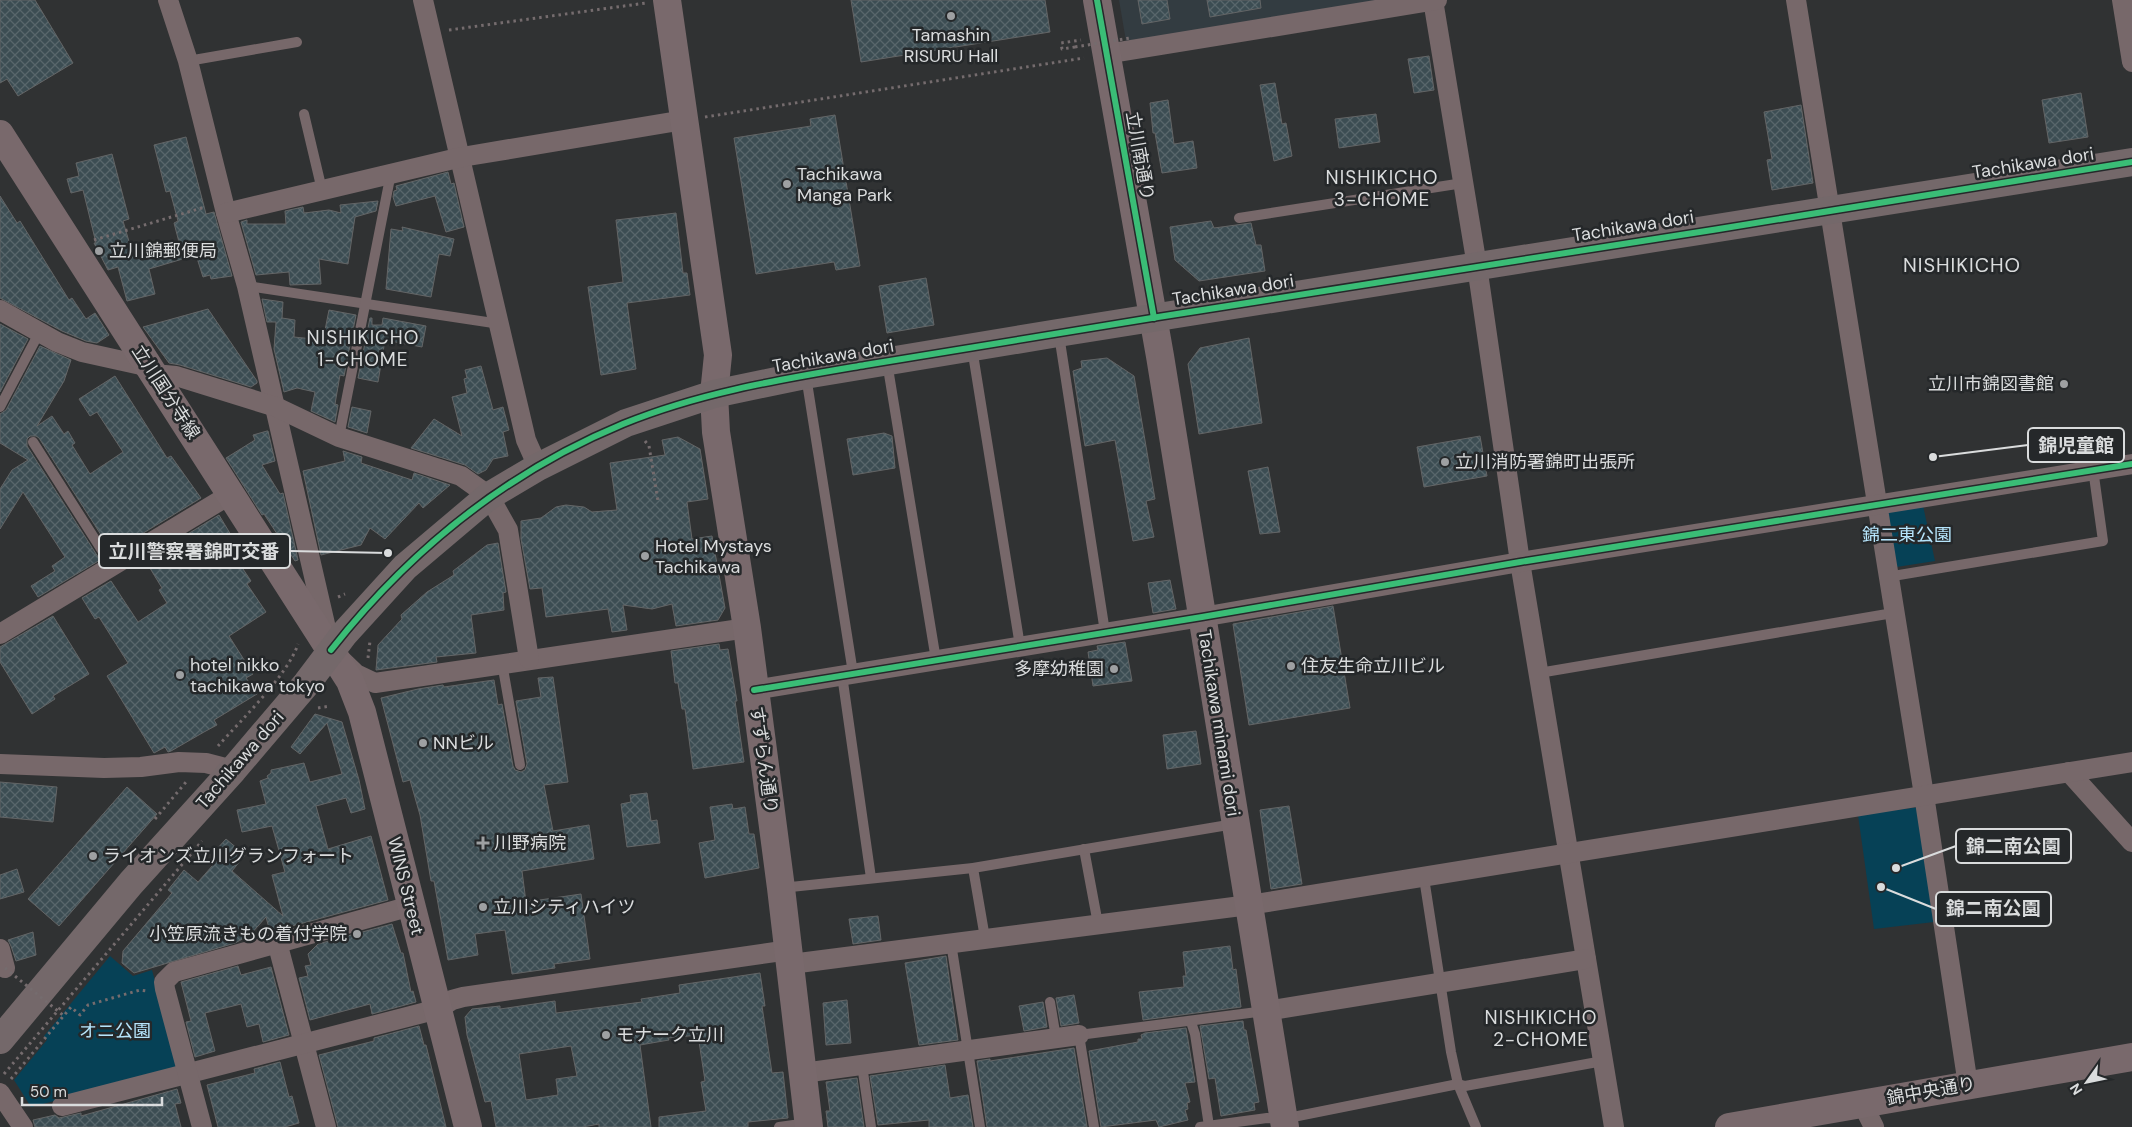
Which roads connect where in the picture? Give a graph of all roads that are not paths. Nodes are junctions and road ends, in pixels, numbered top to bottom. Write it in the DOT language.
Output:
graph roads {
  1 [pos="168,0"];
  2 [pos="424,0"];
  3 [pos="667,0"];
  4 [pos="1097,0"];
  5 [pos="1433,0"];
  6 [pos="1437,0"];
  7 [pos="1796,0"];
  8 [pos="2122,0"];
  9 [pos="297,42"];
  10 [pos="1096,56"];
  11 [pos="188,61"];
  12 [pos="2132,62"];
  13 [pos="304,114"];
  14 [pos="684,120"];
  15 [pos="3,146"];
  16 [pos="462,157"];
  17 [pos="2132,162"];
  18 [pos="391,173"];
  19 [pos="1463,183"];
  20 [pos="322,190"];
  21 [pos="225,207"];
  22 [pos="1829,210"];
  23 [pos="1239,218"];
  24 [pos="1477,266"];
  25 [pos="247,286"];
  26 [pos="367,303"];
  27 [pos="0,310"];
  28 [pos="1154,318"];
  29 [pos="500,324"];
  30 [pos="39,333"];
  31 [pos="1058,333"];
  32 [pos="972,347"];
  33 [pos="887,362"];
  34 [pos="152,371"];
  35 [pos="806,376"];
  36 [pos="714,394"];
  37 [pos="1,403"];
  38 [pos="276,407"];
  39 [pos="339,437"];
  40 [pos="33,442"];
  41 [pos="2132,464"];
  42 [pos="538,467"];
  43 [pos="2093,470"];
  44 [pos="232,494"];
  45 [pos="489,496"];
  46 [pos="1876,506"];
  47 [pos="1520,562"];
  48 [pos="112,566"];
  49 [pos="1887,577"];
  50 [pos="1893,613"];
  51 [pos="1202,617"];
  52 [pos="746,628"];
  53 [pos="1106,632"];
  54 [pos="0,634"];
  55 [pos="1020,646"];
  56 [pos="332,650"];
  57 [pos="529,659"];
  58 [pos="936,660"];
  59 [pos="502,663"];
  60 [pos="1539,673"];
  61 [pos="847,674"];
  62 [pos="754,690"];
  63 [pos="2132,762"];
  64 [pos="0,764"];
  65 [pos="520,765"];
  66 [pos="233,770"];
  67 [pos="2069,772"];
  68 [pos="1924,795"];
  69 [pos="1236,823"];
  70 [pos="2132,842"];
  71 [pos="1084,849"];
  72 [pos="1570,854"];
  73 [pos="973,868"];
  74 [pos="871,878"];
  75 [pos="1424,878"];
  76 [pos="782,888"];
  77 [pos="1249,905"];
  78 [pos="411,906"];
  79 [pos="1098,924"];
  80 [pos="985,938"];
  81 [pos="276,942"];
  82 [pos="951,943"];
  83 [pos="790,957"];
  84 [pos="1586,959"];
  85 [pos="1442,984"];
  86 [pos="1050,1002"];
  87 [pos="438,1009"];
  88 [pos="1266,1010"];
  89 [pos="1191,1022"];
  90 [pos="1079,1035"];
  91 [pos="1056,1038"];
  92 [pos="0,1040"];
  93 [pos="303,1044"];
  94 [pos="969,1051"];
  95 [pos="2132,1057"];
  96 [pos="1603,1061"];
  97 [pos="862,1065"];
  98 [pos="803,1073"];
  99 [pos="188,1074"];
  100 [pos="1458,1084"];
  101 [pos="1968,1084"];
  102 [pos="0,1093"];
  103 [pos="62,1106"];
  104 [pos="1868,1115"];
  105 [pos="1284,1123"];
  106 [pos="809,1125"];
  107 [pos="1205,1126"];
  108 [pos="23,1127"];
  109 [pos="202,1127"];
  110 [pos="326,1127"];
  111 [pos="468,1127"];
  112 [pos="779,1127"];
  113 [pos="871,1127"];
  114 [pos="980,1127"];
  115 [pos="1094,1127"];
  116 [pos="1476,1127"];
  117 [pos="1614,1127"];
  118 [pos="1729,1127"];
  1 -- 11 [label="street"];
  2 -- 16 [label="street"];
  3 -- 14 [label="street, すずらん通り"];
  4 -- 10 [label="street, 立川南通り"];
  5 -- 6 [label="street"];
  5 -- 10 [label="street"];
  5 -- 19 [label="street"];
  7 -- 22 [label="street"];
  8 -- 12 [label="street"];
  9 -- 11 [label="lane"];
  10 -- 28 [label="street, 立川南通り"];
  11 -- 21 [label="street"];
  13 -- 20 [label="lane"];
  14 -- 16 [label="street"];
  14 -- 36 [label="street, すずらん通り"];
  15 -- 34 [label="street, 立川国分寺線"];
  16 -- 18 [label="street"];
  16 -- 29 [label="street"];
  17 -- 22 [label="main road, Tachikawa dori"];
  18 -- 20 [label="street"];
  18 -- 26 [label="lane"];
  19 -- 23 [label="lane"];
  19 -- 24 [label="street"];
  20 -- 21 [label="street"];
  21 -- 25 [label="street"];
  22 -- 24 [label="main road, Tachikawa dori"];
  22 -- 46 [label="street"];
  24 -- 28 [label="main road, Tachikawa dori"];
  24 -- 47 [label="street"];
  25 -- 26 [label="lane"];
  25 -- 38 [label="street"];
  26 -- 29 [label="lane"];
  26 -- 39 [label="lane"];
  27 -- 30 [label="street"];
  28 -- 31 [label="main road, Tachikawa dori"];
  28 -- 51 [label="street, Tachikawa minami dori"];
  29 -- 42 [label="street"];
  30 -- 34 [label="street"];
  30 -- 37 [label="lane"];
  31 -- 32 [label="main road, Tachikawa dori"];
  31 -- 53 [label="lane"];
  32 -- 33 [label="main road, Tachikawa dori"];
  32 -- 55 [label="lane"];
  33 -- 35 [label="main road, Tachikawa dori"];
  33 -- 58 [label="lane"];
  34 -- 38 [label="street"];
  34 -- 44 [label="street, 立川国分寺線"];
  35 -- 36 [label="main road, Tachikawa dori"];
  35 -- 61 [label="lane"];
  36 -- 42 [label="main road, Tachikawa dori"];
  36 -- 52 [label="street, すずらん通り"];
  38 -- 39 [label="street"];
  38 -- 56 [label="street"];
  39 -- 45 [label="street"];
  40 -- 48 [label="lane"];
  41 -- 43 [label="street"];
  42 -- 45 [label="main road, Tachikawa dori"];
  43 -- 46 [label="street"];
  43 -- 49 [label="lane"];
  44 -- 48 [label="street"];
  44 -- 56 [label="street, 立川国分寺線"];
  45 -- 56 [label="main road, Tachikawa dori"];
  45 -- 57 [label="street"];
  46 -- 47 [label="street"];
  46 -- 49 [label="street"];
  47 -- 51 [label="street"];
  47 -- 60 [label="street"];
  48 -- 54 [label="street"];
  49 -- 50 [label="street"];
  50 -- 60 [label="lane"];
  50 -- 68 [label="street"];
  51 -- 53 [label="street"];
  51 -- 69 [label="street, Tachikawa minami dori"];
  52 -- 57 [label="street"];
  52 -- 62 [label="street, すずらん通り"];
  53 -- 55 [label="street"];
  55 -- 58 [label="street"];
  56 -- 59 [label="street"];
  56 -- 66 [label="main road, Tachikawa dori"];
  56 -- 78 [label="street, WINS Street"];
  57 -- 59 [label="street"];
  58 -- 61 [label="street"];
  59 -- 65 [label="lane"];
  60 -- 72 [label="street"];
  61 -- 62 [label="street"];
  61 -- 74 [label="lane"];
  62 -- 76 [label="street, すずらん通り"];
  63 -- 67 [label="street"];
  64 -- 66 [label="street"];
  66 -- 92 [label="main road, Tachikawa dori"];
  67 -- 68 [label="street"];
  67 -- 70 [label="street"];
  68 -- 72 [label="street"];
  68 -- 101 [label="street"];
  69 -- 71 [label="lane"];
  69 -- 77 [label="street, Tachikawa minami dori"];
  71 -- 73 [label="lane"];
  71 -- 79 [label="lane"];
  72 -- 75 [label="street"];
  72 -- 84 [label="street"];
  73 -- 74 [label="lane"];
  73 -- 80 [label="lane"];
  74 -- 76 [label="lane"];
  75 -- 77 [label="street"];
  75 -- 85 [label="lane"];
  76 -- 83 [label="street, すずらん通り"];
  77 -- 79 [label="street"];
  77 -- 88 [label="street, Tachikawa minami dori"];
  78 -- 81 [label="street"];
  78 -- 87 [label="street, WINS Street"];
  79 -- 80 [label="street"];
  80 -- 82 [label="street"];
  81 -- 93 [label="street"];
  81 -- 99 [label="street"];
  82 -- 83 [label="street"];
  82 -- 94 [label="lane"];
  83 -- 87 [label="street"];
  83 -- 98 [label="street, すずらん通り"];
  84 -- 85 [label="street"];
  84 -- 96 [label="street"];
  85 -- 88 [label="street"];
  85 -- 100 [label="lane"];
  86 -- 91 [label="lane"];
  87 -- 93 [label="street"];
  87 -- 111 [label="street, WINS Street"];
  88 -- 89 [label="lane"];
  88 -- 105 [label="street, Tachikawa minami dori"];
  89 -- 90 [label="lane"];
  89 -- 107 [label="lane"];
  90 -- 91 [label="street"];
  90 -- 115 [label="lane"];
  91 -- 94 [label="street"];
  93 -- 99 [label="street"];
  93 -- 110 [label="street"];
  94 -- 97 [label="street"];
  94 -- 114 [label="lane"];
  95 -- 101 [label="street, 錦中央通り"];
  96 -- 100 [label="lane"];
  96 -- 117 [label="street"];
  97 -- 98 [label="street"];
  97 -- 113 [label="lane"];
  98 -- 106 [label="street, すずらん通り"];
  99 -- 103 [label="street"];
  99 -- 109 [label="street"];
  100 -- 105 [label="lane"];
  100 -- 116 [label="lane"];
  101 -- 104 [label="street, 錦中央通り"];
  102 -- 108 [label="street"];
  104 -- 118 [label="street, 錦中央通り"];
  105 -- 107 [label="lane"];
  106 -- 112 [label="lane"];
}
